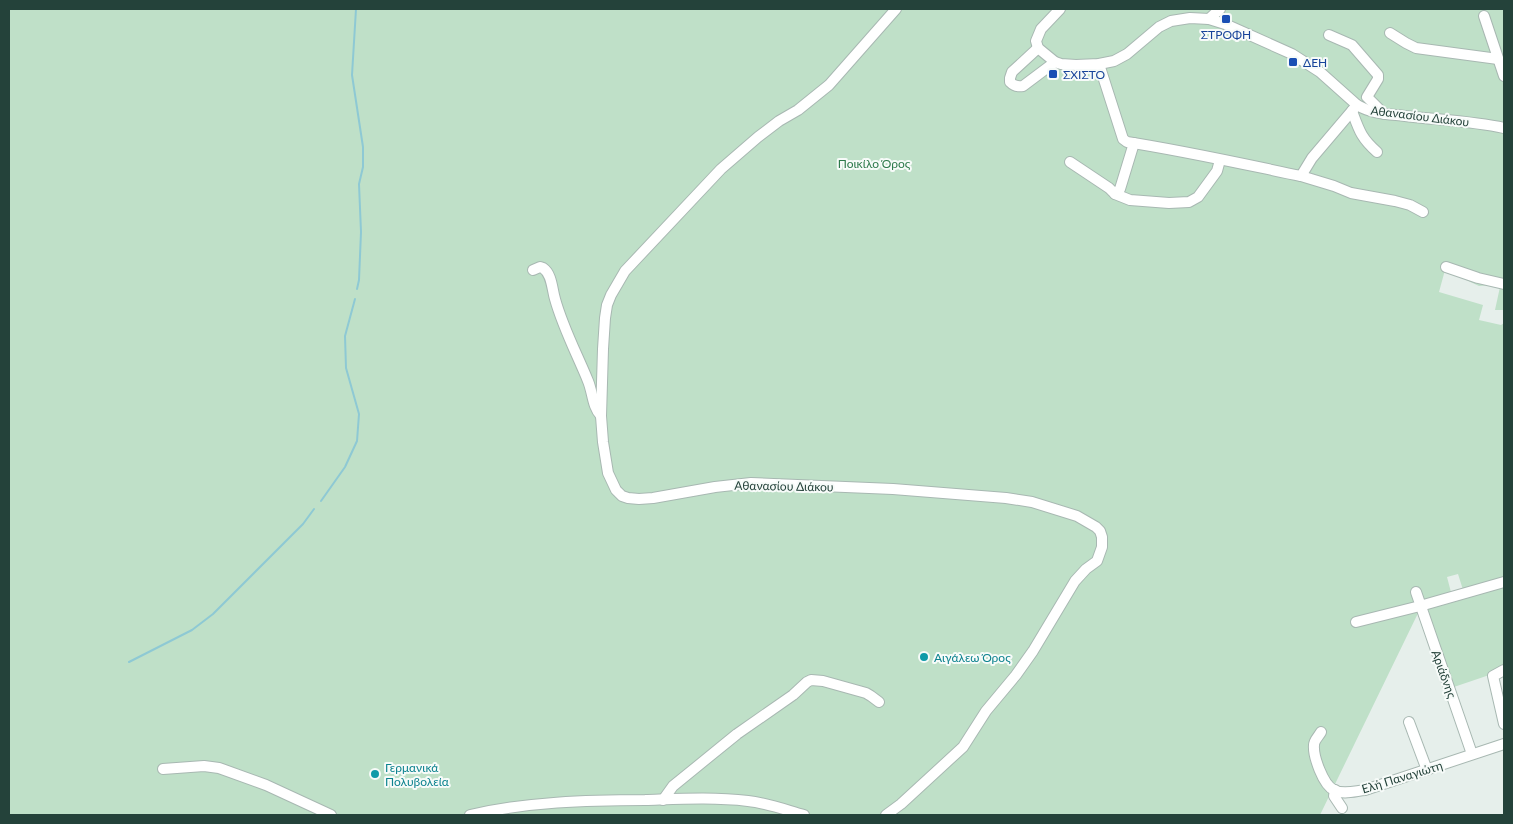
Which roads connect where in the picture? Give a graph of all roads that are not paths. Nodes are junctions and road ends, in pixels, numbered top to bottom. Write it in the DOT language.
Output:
graph roads {
  1 [pos="896,9"];
  2 [pos="1060,9"];
  3 [pos="1220,9"];
  4 [pos="1484,16"];
  5 [pos="1209,19"];
  6 [pos="1390,33"];
  7 [pos="1329,35"];
  8 [pos="1038,48"];
  9 [pos="1498,59"];
  10 [pos="1055,62"];
  11 [pos="1099,64"];
  12 [pos="1504,76"];
  13 [pos="1354,108"];
  14 [pos="1384,114"];
  15 [pos="1504,128"];
  16 [pos="1134,143"];
  17 [pos="1377,152"];
  18 [pos="1220,160"];
  19 [pos="1070,162"];
  20 [pos="1301,176"];
  21 [pos="1115,194"];
  22 [pos="1423,212"];
  23 [pos="1446,267"];
  24 [pos="533,270"];
  25 [pos="1504,284"];
  26 [pos="601,416"];
  27 [pos="1504,582"];
  28 [pos="1416,592"];
  29 [pos="1420,606"];
  30 [pos="1356,622"];
  31 [pos="1504,670"];
  32 [pos="878,702"];
  33 [pos="1409,722"];
  34 [pos="1504,724"];
  35 [pos="1321,732"];
  36 [pos="1504,744"];
  37 [pos="1472,754"];
  38 [pos="164,769"];
  39 [pos="1427,770"];
  40 [pos="1335,790"];
  41 [pos="664,800"];
  42 [pos="1342,808"];
  43 [pos="331,815"];
  44 [pos="470,815"];
  45 [pos="804,815"];
  46 [pos="886,815"];
  1 -- 26 [label="street, Αθανασίου Διάκου"];
  2 -- 8 [label="street"];
  3 -- 5 [label="street"];
  4 -- 9 [label="street"];
  5 -- 11 [label="street, Αθανασίου Διάκου"];
  5 -- 13 [label="street, Αθανασίου Διάκου"];
  6 -- 9 [label="street"];
  7 -- 14 [label="street"];
  8 -- 10 [label="street"];
  8 -- 10 [label="street"];
  9 -- 12 [label="street"];
  10 -- 11 [label="street, Αθανασίου Διάκου"];
  11 -- 16 [label="street"];
  13 -- 14 [label="street, Αθανασίου Διάκου"];
  13 -- 17 [label="street"];
  13 -- 20 [label="street"];
  14 -- 15 [label="street, Αθανασίου Διάκου"];
  16 -- 18 [label="street"];
  16 -- 21 [label="street"];
  18 -- 20 [label="street"];
  18 -- 21 [label="street"];
  19 -- 21 [label="street"];
  20 -- 22 [label="street"];
  23 -- 25 [label="street"];
  24 -- 26 [label="street"];
  26 -- 46 [label="street, Αθανασίου Διάκου"];
  27 -- 29 [label="street"];
  28 -- 29 [label="street, Αριάδνης"];
  29 -- 30 [label="street"];
  29 -- 37 [label="street, Αριάδνης"];
  31 -- 34 [label="street"];
  32 -- 41 [label="street"];
  33 -- 39 [label="street"];
  35 -- 40 [label="street"];
  36 -- 37 [label="street, Ελή Παναγιώτη"];
  37 -- 39 [label="street, Ελή Παναγιώτη"];
  38 -- 43 [label="street"];
  39 -- 40 [label="street, Ελή Παναγιώτη"];
  40 -- 42 [label="street"];
  41 -- 44 [label="street"];
  41 -- 45 [label="street"];
}
